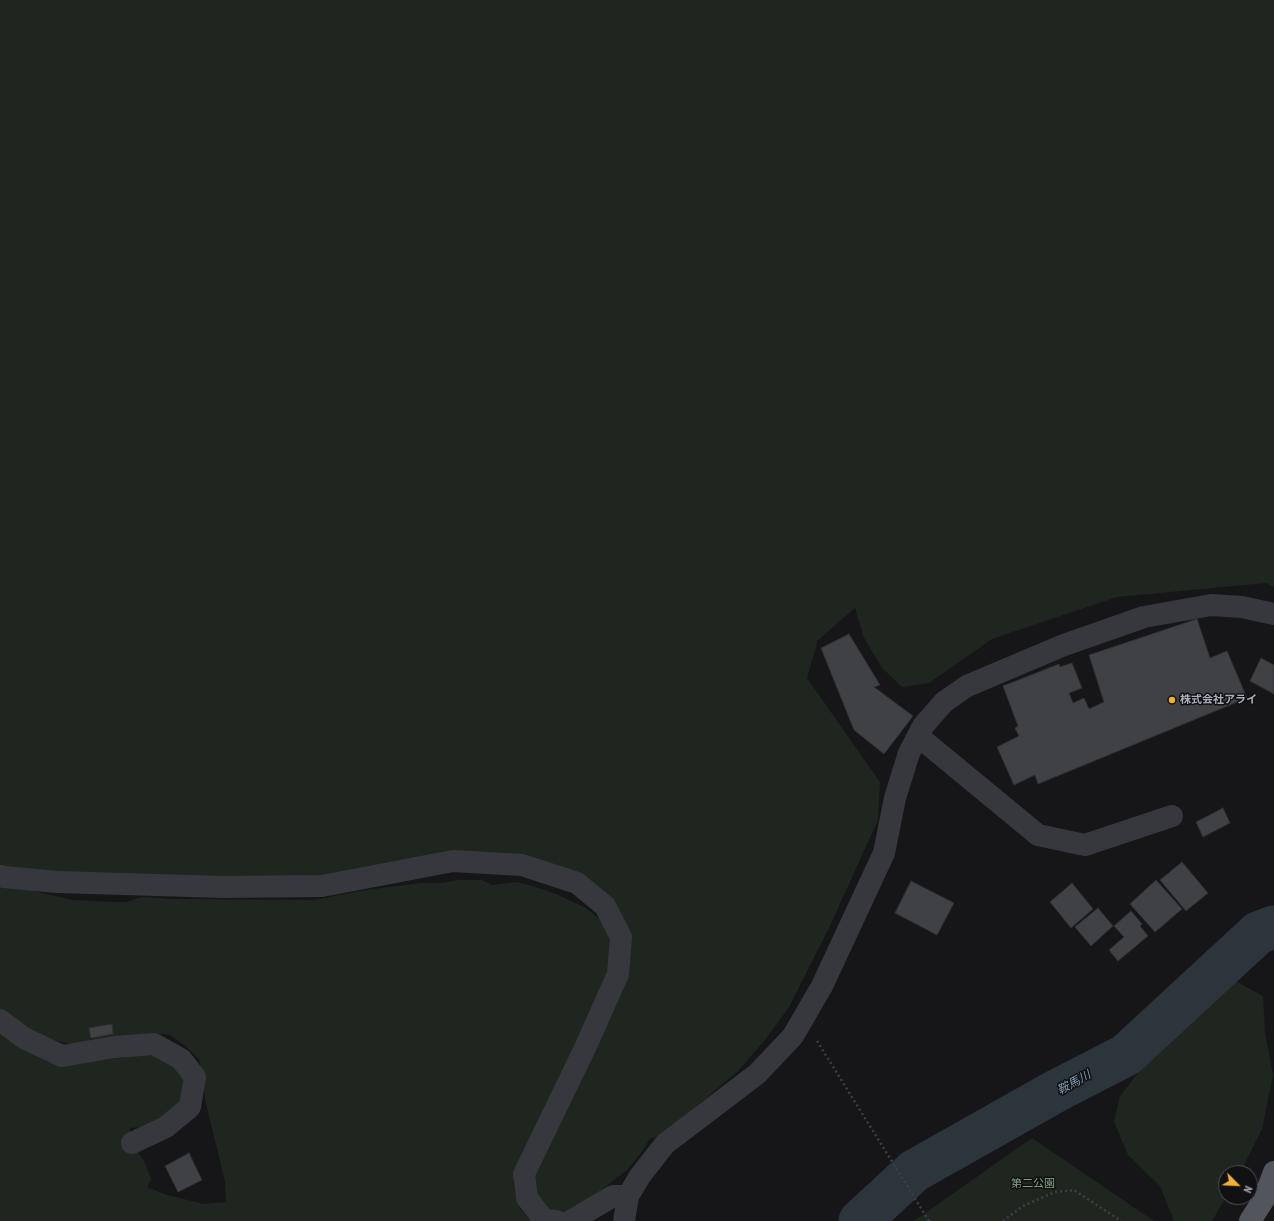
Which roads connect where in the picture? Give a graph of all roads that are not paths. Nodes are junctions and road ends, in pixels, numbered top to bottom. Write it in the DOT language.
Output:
graph roads {
  1 [pos="1274,614"];
  2 [pos="918,736"];
  3 [pos="1172,816"];
  4 [pos="0,876"];
  5 [pos="0,1020"];
  6 [pos="132,1143"];
  7 [pos="1274,1172"];
  8 [pos="628,1196"];
  9 [pos="556,1221"];
  10 [pos="571,1221"];
  11 [pos="624,1221"];
  12 [pos="1250,1221"];
  1 -- 2 [label="street"];
  2 -- 3 [label="street"];
  2 -- 8 [label="street"];
  4 -- 9 [label="street"];
  5 -- 6 [label="street"];
  7 -- 12 [label="main road"];
  8 -- 10 [label="street"];
  8 -- 11 [label="street"];
}
